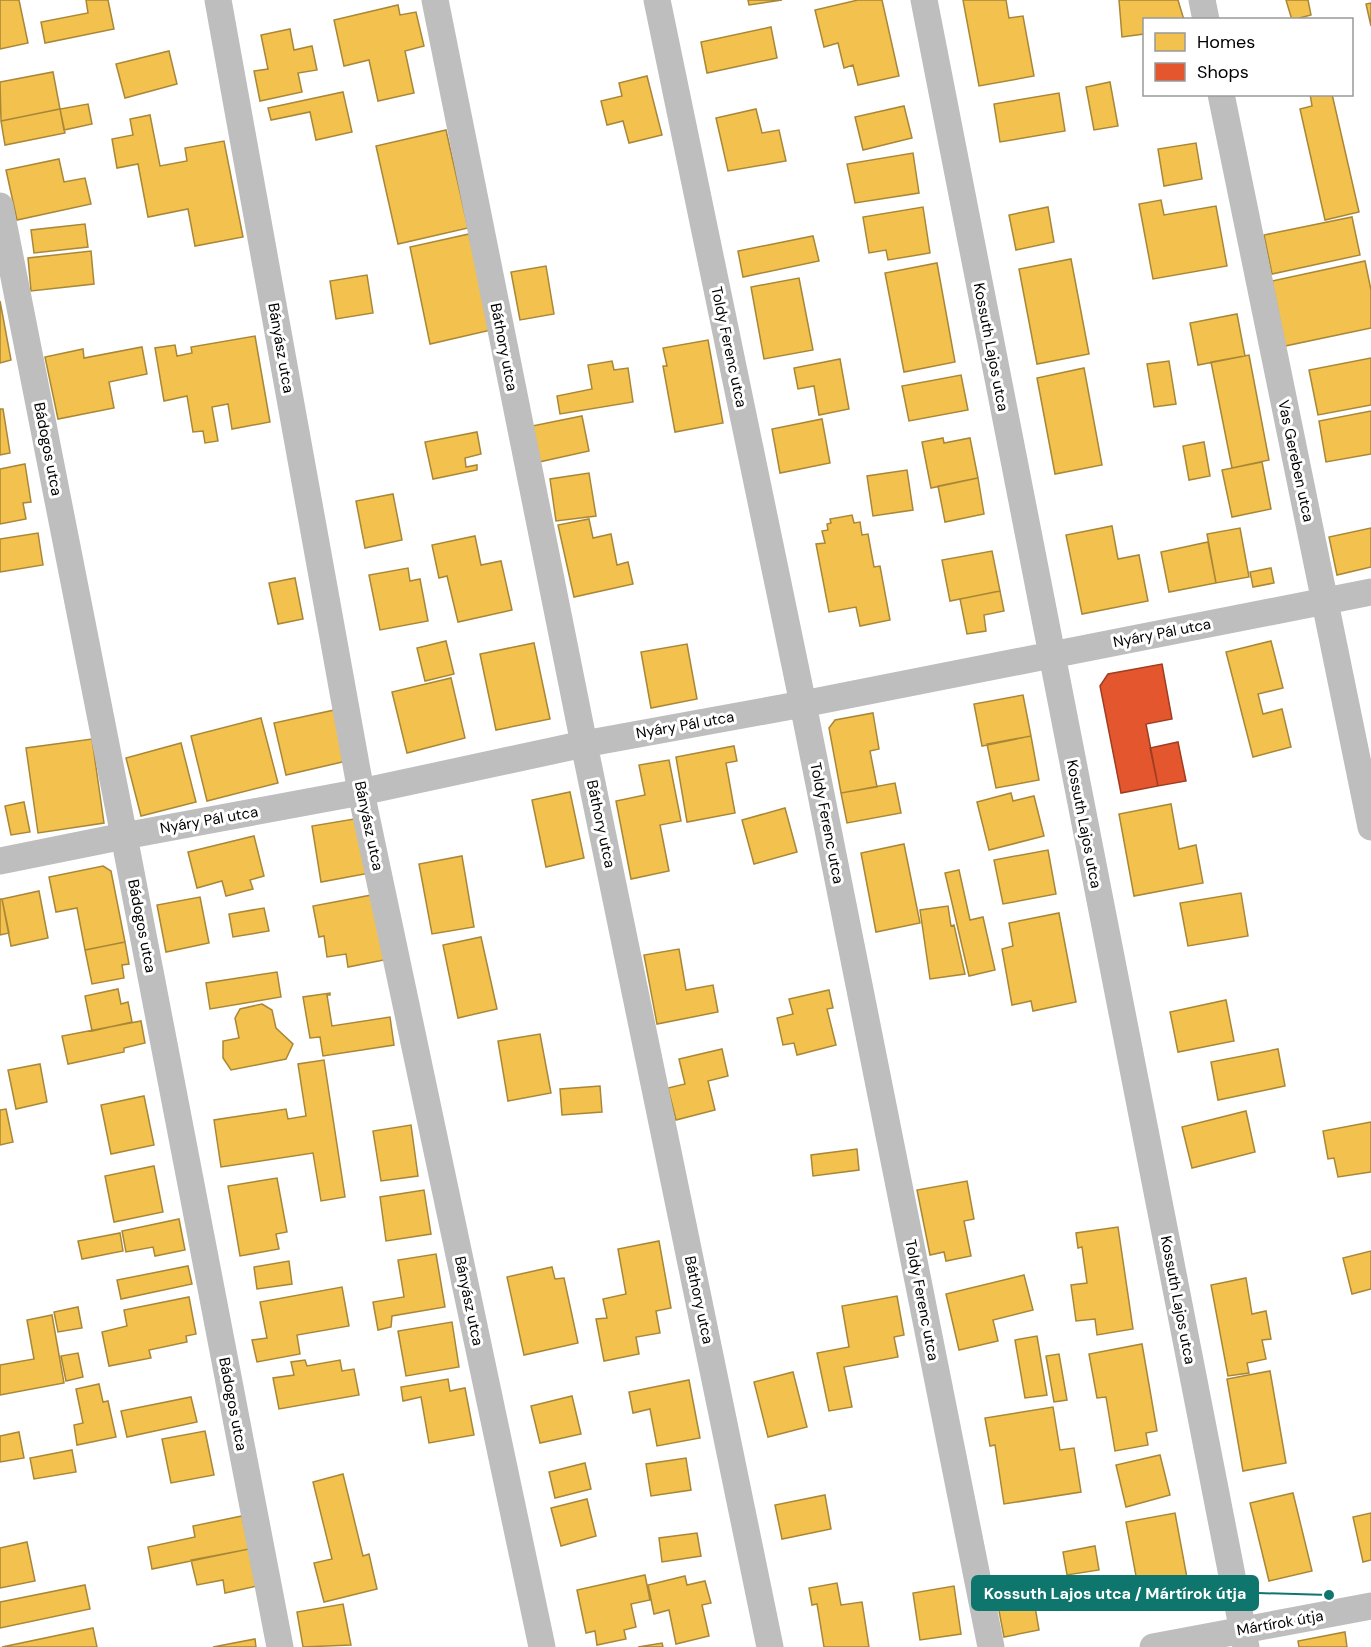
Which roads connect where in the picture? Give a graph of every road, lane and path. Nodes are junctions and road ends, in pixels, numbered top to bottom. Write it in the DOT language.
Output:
graph roads {
  1 [pos="218,0"];
  2 [pos="435,0"];
  3 [pos="657,0"];
  4 [pos="924,0"];
  5 [pos="1202,0"];
  6 [pos="1206,18"];
  7 [pos="1221,96"];
  8 [pos="0,206"];
  9 [pos="1371,592"];
  10 [pos="1325,601"];
  11 [pos="1050,655"];
  12 [pos="803,704"];
  13 [pos="584,744"];
  14 [pos="361,792"];
  15 [pos="1371,827"];
  16 [pos="124,836"];
  17 [pos="0,861"];
  18 [pos="1371,1606"];
  19 [pos="1244,1638"];
  20 [pos="280,1647"];
  21 [pos="542,1647"];
  22 [pos="770,1647"];
  23 [pos="991,1647"];
  24 [pos="1153,1647"];
  1 -- 14 [label="street, Bányász utca"];
  2 -- 13 [label="street, Báthory utca"];
  3 -- 12 [label="street, Toldy Ferenc utca"];
  4 -- 11 [label="street, Kossuth Lajos utca"];
  5 -- 6 [label="street"];
  7 -- 10 [label="street, Vas Gereben utca"];
  8 -- 16 [label="street, Bádogos utca"];
  9 -- 10 [label="street, Nyáry Pál utca"];
  10 -- 11 [label="street, Nyáry Pál utca"];
  10 -- 15 [label="street, Vas Gereben utca"];
  11 -- 12 [label="street, Nyáry Pál utca"];
  11 -- 19 [label="street, Kossuth Lajos utca"];
  12 -- 13 [label="street, Nyáry Pál utca"];
  12 -- 23 [label="street, Toldy Ferenc utca"];
  13 -- 14 [label="street, Nyáry Pál utca"];
  13 -- 22 [label="street, Báthory utca"];
  14 -- 16 [label="street, Nyáry Pál utca"];
  14 -- 21 [label="street, Bányász utca"];
  16 -- 17 [label="street, Nyáry Pál utca"];
  16 -- 20 [label="street, Bádogos utca"];
  18 -- 19 [label="street, Mártírok útja"];
  19 -- 24 [label="street, Mártírok útja"];
}
